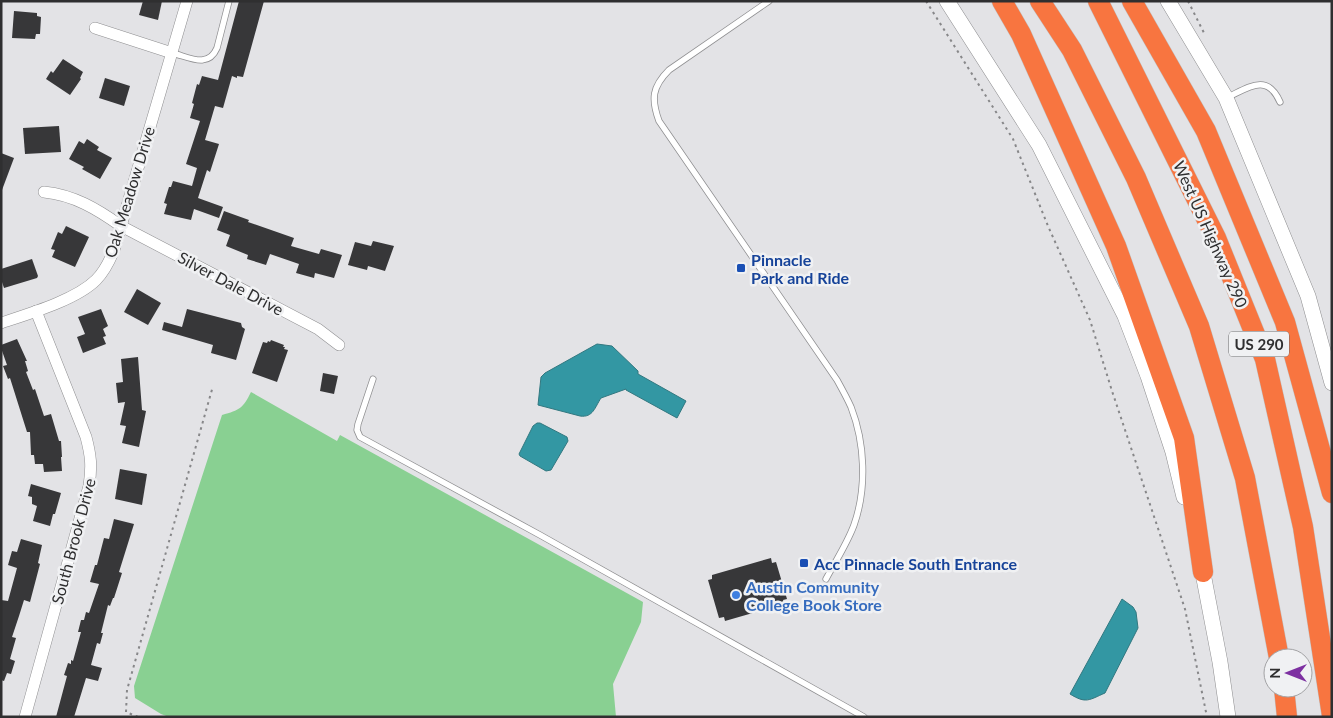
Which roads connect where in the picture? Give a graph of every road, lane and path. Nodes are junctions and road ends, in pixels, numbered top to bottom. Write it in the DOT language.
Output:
graph roads {
  1 [pos="186,1"];
  2 [pos="228,1"];
  3 [pos="769,1"];
  4 [pos="926,1"];
  5 [pos="947,1"];
  6 [pos="1002,1"];
  7 [pos="1040,1"];
  8 [pos="1098,1"];
  9 [pos="1132,1"];
  10 [pos="1168,1"];
  11 [pos="95,28"];
  12 [pos="172,53"];
  13 [pos="1226,98"];
  14 [pos="1280,102"];
  15 [pos="44,192"];
  16 [pos="121,226"];
  17 [pos="36,311"];
  18 [pos="1,323"];
  19 [pos="339,345"];
  20 [pos="373,379"];
  21 [pos="1332,383"];
  22 [pos="212,386"];
  23 [pos="1332,493"];
  24 [pos="1203,572"];
  25 [pos="826,579"];
  26 [pos="1277,648"];
  27 [pos="1285,698"];
  28 [pos="1332,716"];
  29 [pos="25,717"];
  30 [pos="138,717"];
  31 [pos="864,717"];
  32 [pos="1207,717"];
  33 [pos="1228,717"];
  34 [pos="1288,717"];
  1 -- 12 [label="street, Oak Meadow Drive"];
  2 -- 12 [label="lane"];
  3 -- 25 [label="lane"];
  4 -- 32 [label="path"];
  5 -- 24 [label="main road"];
  6 -- 24 [label="highway"];
  7 -- 26 [label="highway, US 290"];
  8 -- 28 [label="highway, West US Highway 290 / US 290"];
  9 -- 23 [label="highway"];
  10 -- 13 [label="main road"];
  11 -- 12 [label="street"];
  12 -- 16 [label="street, Oak Meadow Drive"];
  13 -- 14 [label="lane"];
  13 -- 21 [label="main road"];
  15 -- 16 [label="street, Silver Dale Drive"];
  16 -- 17 [label="street, Oak Meadow Drive"];
  16 -- 19 [label="street, Silver Dale Drive"];
  17 -- 18 [label="street, Oak Meadow Drive"];
  17 -- 29 [label="street, South Brook Drive"];
  20 -- 31 [label="lane"];
  22 -- 30 [label="path"];
  24 -- 33 [label="main road"];
  27 -- 34 [label="highway"];
}
